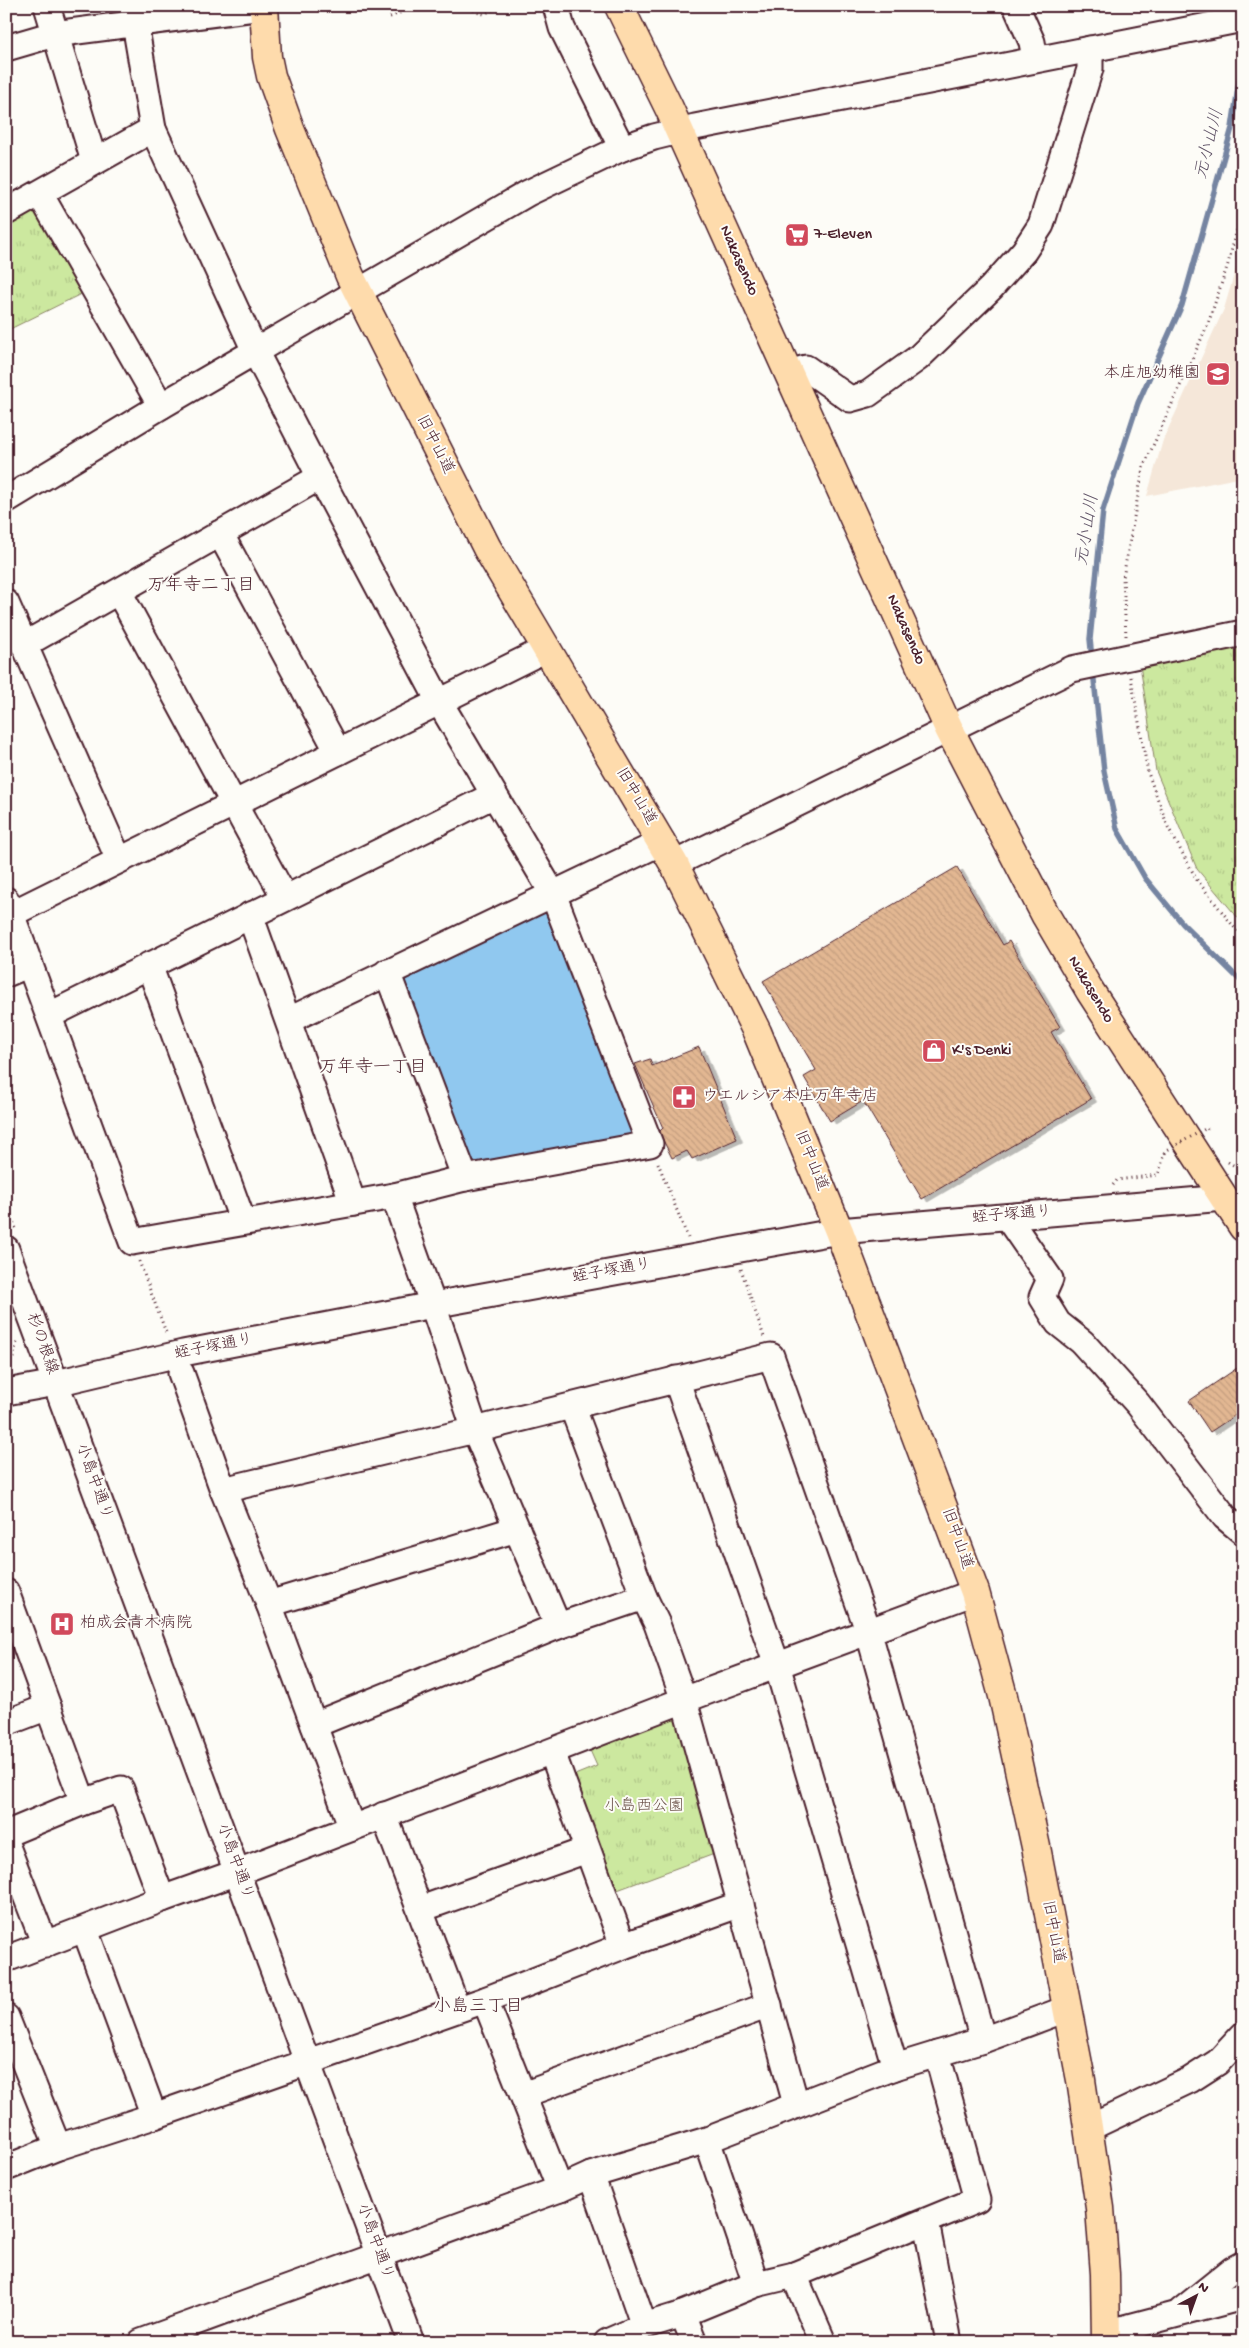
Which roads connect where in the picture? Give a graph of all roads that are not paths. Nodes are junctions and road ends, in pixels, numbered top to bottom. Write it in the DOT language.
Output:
graph roads {
  1 [pos="47,6"];
  2 [pos="556,6"];
  3 [pos="619,6"];
  4 [pos="1016,6"];
  5 [pos="264,7"];
  6 [pos="133,15"];
  7 [pos="1242,20"];
  8 [pos="54,34"];
  9 [pos="6,48"];
  10 [pos="1090,49"];
  11 [pos="1036,59"];
  12 [pos="153,129"];
  13 [pos="679,130"];
  14 [pos="622,148"];
  15 [pos="94,162"];
  16 [pos="40,194"];
  17 [pos="6,212"];
  18 [pos="358,291"];
  19 [pos="255,351"];
  20 [pos="789,373"];
  21 [pos="160,406"];
  22 [pos="320,477"];
  23 [pos="7,499"];
  24 [pos="220,533"];
  25 [pos="119,592"];
  26 [pos="6,603"];
  27 [pos="1243,633"];
  28 [pos="24,645"];
  29 [pos="546,649"];
  30 [pos="440,703"];
  31 [pos="949,729"];
  32 [pos="338,752"];
  33 [pos="494,796"];
  34 [pos="234,802"];
  35 [pos="668,853"];
  36 [pos="119,860"];
  37 [pos="553,894"];
  38 [pos="285,898"];
  39 [pos="9,907"];
  40 [pos="250,915"];
  41 [pos="30,964"];
  42 [pos="149,965"];
  43 [pos="387,972"];
  44 [pos="6,974"];
  45 [pos="50,1015"];
  46 [pos="289,1020"];
  47 [pos="465,1178"];
  48 [pos="394,1196"];
  49 [pos="1233,1200"];
  50 [pos="353,1203"];
  51 [pos="1007,1217"];
  52 [pos="242,1222"];
  53 [pos="1243,1227"];
  54 [pos="839,1231"];
  55 [pos="6,1249"];
  56 [pos="433,1304"];
  57 [pos="181,1373"];
  58 [pos="676,1379"];
  59 [pos="56,1383"];
  60 [pos="6,1392"];
  61 [pos="572,1406"];
  62 [pos="475,1430"];
  63 [pos="223,1490"];
  64 [pos="517,1529"];
  65 [pos="1243,1532"];
  66 [pos="6,1592"];
  67 [pos="975,1592"];
  68 [pos="644,1596"];
  69 [pos="269,1604"];
  70 [pos="558,1626"];
  71 [pos="868,1630"];
  72 [pos="13,1633"];
  73 [pos="777,1665"];
  74 [pos="684,1700"];
  75 [pos="48,1706"];
  76 [pos="6,1722"];
  77 [pos="314,1725"];
  78 [pos="552,1752"];
  79 [pos="84,1802"];
  80 [pos="384,1815"];
  81 [pos="352,1828"];
  82 [pos="6,1834"];
  83 [pos="6,1844"];
  84 [pos="587,1850"];
  85 [pos="238,1872"];
  86 [pos="162,1898"];
  87 [pos="741,1904"];
  88 [pos="421,1909"];
  89 [pos="85,1930"];
  90 [pos="45,1945"];
  91 [pos="624,1946"];
  92 [pos="6,1959"];
  93 [pos="485,2000"];
  94 [pos="769,2005"];
  95 [pos="457,2008"];
  96 [pos="1066,2009"];
  97 [pos="6,2017"];
  98 [pos="1243,2034"];
  99 [pos="983,2040"];
  100 [pos="937,2054"];
  101 [pos="307,2061"];
  102 [pos="896,2067"];
  103 [pos="523,2095"];
  104 [pos="796,2104"];
  105 [pos="154,2116"];
  106 [pos="1089,2128"];
  107 [pos="707,2140"];
  108 [pos="58,2147"];
  109 [pos="6,2168"];
  110 [pos="591,2175"];
  111 [pos="560,2189"];
  112 [pos="926,2222"];
  113 [pos="379,2255"];
  114 [pos="1243,2264"];
  115 [pos="794,2275"];
  116 [pos="756,2284"];
  117 [pos="1243,2297"];
  118 [pos="683,2314"];
  119 [pos="1174,2317"];
  120 [pos="644,2326"];
  121 [pos="1106,2337"];
  122 [pos="140,2342"];
  123 [pos="411,2342"];
  124 [pos="607,2342"];
  125 [pos="694,2342"];
  126 [pos="823,2342"];
  127 [pos="949,2342"];
  1 -- 8 [label="street"];
  2 -- 14 [label="street"];
  3 -- 13 [label="main road, Nakasendo"];
  4 -- 11 [label="street"];
  5 -- 6 [label="street"];
  5 -- 18 [label="main road, 旧中山道"];
  6 -- 8 [label="street"];
  6 -- 12 [label="street"];
  7 -- 10 [label="street"];
  8 -- 9 [label="street"];
  8 -- 15 [label="street"];
  10 -- 11 [label="street"];
  10 -- 20 [label="street"];
  11 -- 13 [label="street"];
  12 -- 15 [label="street"];
  12 -- 19 [label="street"];
  13 -- 14 [label="street"];
  13 -- 20 [label="main road, Nakasendo"];
  14 -- 18 [label="street"];
  15 -- 16 [label="street"];
  16 -- 17 [label="street"];
  16 -- 21 [label="street"];
  18 -- 19 [label="street"];
  18 -- 29 [label="main road, 旧中山道"];
  19 -- 21 [label="street"];
  19 -- 22 [label="street"];
  20 -- 31 [label="main road, Nakasendo"];
  21 -- 23 [label="street"];
  22 -- 24 [label="street"];
  22 -- 30 [label="street"];
  24 -- 25 [label="street"];
  24 -- 32 [label="street"];
  25 -- 28 [label="street"];
  25 -- 34 [label="street"];
  26 -- 28 [label="street"];
  27 -- 31 [label="street"];
  28 -- 36 [label="street"];
  29 -- 30 [label="street"];
  29 -- 35 [label="main road, 旧中山道"];
  30 -- 32 [label="street"];
  30 -- 33 [label="street"];
  31 -- 35 [label="street"];
  31 -- 49 [label="main road, Nakasendo"];
  32 -- 34 [label="street"];
  33 -- 37 [label="street"];
  33 -- 38 [label="street"];
  34 -- 36 [label="street"];
  34 -- 38 [label="street"];
  35 -- 37 [label="street"];
  35 -- 54 [label="main road, 旧中山道"];
  36 -- 39 [label="street"];
  37 -- 43 [label="street"];
  37 -- 47 [label="street"];
  38 -- 40 [label="street"];
  39 -- 41 [label="street"];
  40 -- 42 [label="street"];
  40 -- 46 [label="street"];
  41 -- 44 [label="street"];
  41 -- 45 [label="street"];
  42 -- 45 [label="street"];
  42 -- 52 [label="street"];
  43 -- 46 [label="street"];
  43 -- 47 [label="street"];
  45 -- 52 [label="street"];
  46 -- 50 [label="street"];
  47 -- 48 [label="street"];
  48 -- 50 [label="street"];
  48 -- 56 [label="street"];
  49 -- 51 [label="street, 蛭子塚通り"];
  49 -- 53 [label="main road, Nakasendo"];
  50 -- 52 [label="street"];
  51 -- 54 [label="street, 蛭子塚通り"];
  51 -- 65 [label="street"];
  54 -- 56 [label="street, 蛭子塚通り"];
  54 -- 67 [label="main road, 旧中山道"];
  55 -- 59 [label="street, 杉の根線"];
  56 -- 59 [label="street, 蛭子塚通り"];
  56 -- 62 [label="street"];
  57 -- 63 [label="street"];
  58 -- 61 [label="street"];
  58 -- 71 [label="street"];
  58 -- 73 [label="street"];
  59 -- 60 [label="street, 蛭子塚通り"];
  59 -- 85 [label="street, 小島中通り"];
  61 -- 62 [label="street"];
  61 -- 68 [label="street"];
  62 -- 63 [label="street"];
  62 -- 64 [label="street"];
  63 -- 69 [label="street"];
  64 -- 69 [label="street"];
  64 -- 70 [label="street"];
  66 -- 72 [label="street"];
  67 -- 71 [label="street"];
  67 -- 96 [label="main road, 旧中山道"];
  68 -- 70 [label="street"];
  68 -- 74 [label="street"];
  69 -- 77 [label="street"];
  70 -- 77 [label="street"];
  71 -- 73 [label="street"];
  71 -- 99 [label="street"];
  72 -- 75 [label="street"];
  73 -- 74 [label="street"];
  73 -- 102 [label="street"];
  74 -- 78 [label="street"];
  74 -- 87 [label="street"];
  75 -- 76 [label="street"];
  75 -- 79 [label="street"];
  77 -- 81 [label="street"];
  78 -- 80 [label="street"];
  78 -- 84 [label="street"];
  79 -- 82 [label="street"];
  79 -- 86 [label="street"];
  80 -- 81 [label="street"];
  80 -- 88 [label="street"];
  81 -- 85 [label="street"];
  83 -- 90 [label="street"];
  84 -- 88 [label="street"];
  84 -- 91 [label="street"];
  85 -- 86 [label="street"];
  85 -- 101 [label="street, 小島中通り"];
  86 -- 89 [label="street"];
  87 -- 91 [label="street"];
  87 -- 94 [label="street"];
  88 -- 95 [label="street"];
  89 -- 90 [label="street"];
  89 -- 105 [label="street"];
  90 -- 92 [label="street"];
  91 -- 93 [label="street"];
  93 -- 95 [label="street"];
  93 -- 103 [label="street"];
  94 -- 103 [label="street"];
  94 -- 104 [label="street"];
  95 -- 101 [label="street"];
  96 -- 99 [label="street"];
  96 -- 106 [label="main road, 旧中山道"];
  97 -- 108 [label="street"];
  98 -- 106 [label="street"];
  99 -- 100 [label="street"];
  100 -- 102 [label="street"];
  100 -- 112 [label="street"];
  101 -- 105 [label="street"];
  101 -- 113 [label="street, 小島中通り"];
  102 -- 104 [label="street"];
  103 -- 111 [label="street"];
  104 -- 107 [label="street"];
  105 -- 108 [label="street"];
  106 -- 121 [label="main road, 旧中山道"];
  107 -- 110 [label="street"];
  107 -- 116 [label="street"];
  108 -- 109 [label="street"];
  110 -- 111 [label="street"];
  110 -- 120 [label="street"];
  111 -- 113 [label="street"];
  112 -- 115 [label="street"];
  112 -- 127 [label="street"];
  113 -- 122 [label="street"];
  113 -- 123 [label="street, 小島中通り"];
  114 -- 119 [label="street"];
  115 -- 116 [label="street"];
  115 -- 126 [label="street"];
  116 -- 118 [label="street"];
  117 -- 119 [label="street"];
  118 -- 120 [label="street"];
  118 -- 125 [label="street"];
  119 -- 121 [label="street"];
  120 -- 124 [label="street"];
}
